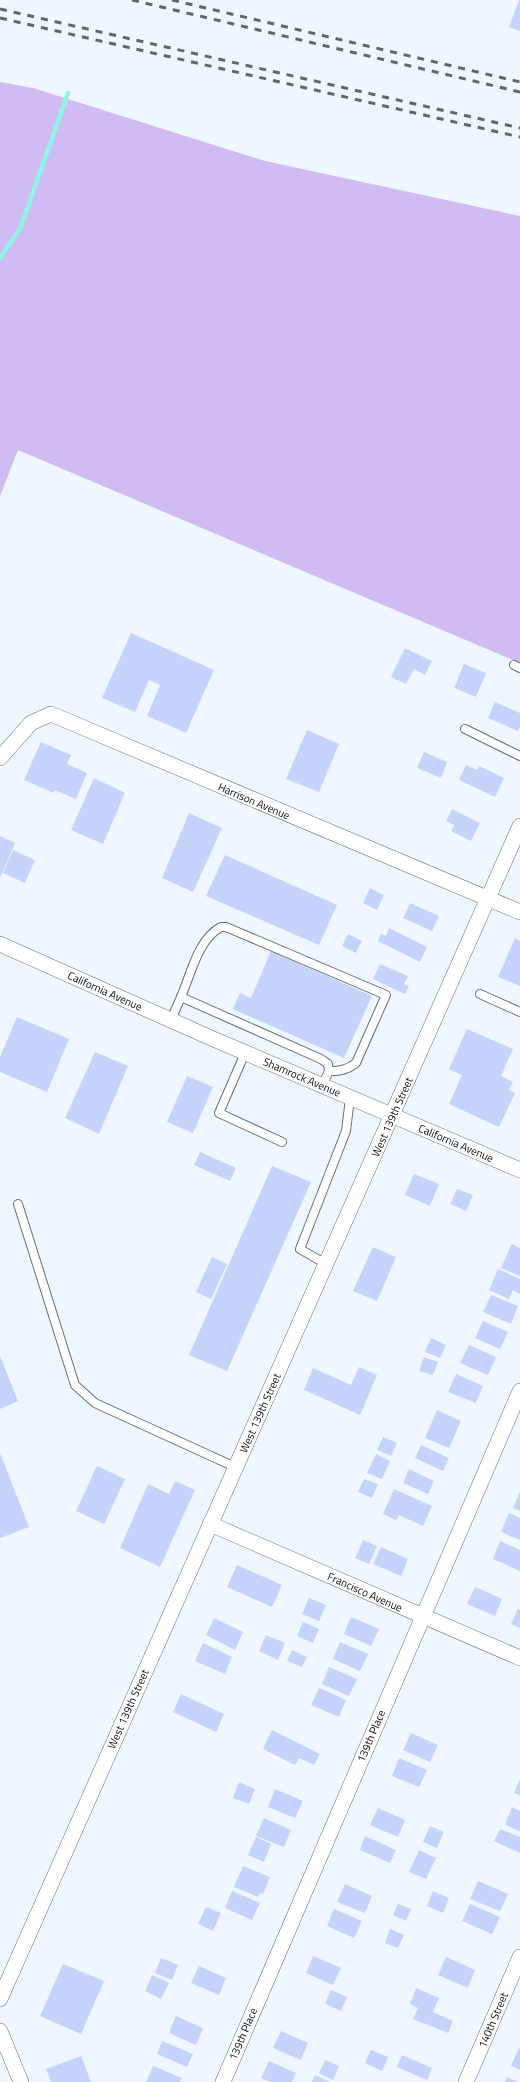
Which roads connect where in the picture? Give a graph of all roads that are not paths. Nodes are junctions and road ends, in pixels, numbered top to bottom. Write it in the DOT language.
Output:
graph roads {
  1 [pos="465,729"];
  2 [pos="520,756"];
  3 [pos="0,758"];
  4 [pos="520,826"];
  5 [pos="488,899"];
  6 [pos="520,912"];
  7 [pos="0,944"];
  8 [pos="480,994"];
  9 [pos="181,997"];
  10 [pos="520,1012"];
  11 [pos="171,1020"];
  12 [pos="211,1038"];
  13 [pos="245,1053"];
  14 [pos="329,1071"];
  15 [pos="322,1086"];
  16 [pos="350,1098"];
  17 [pos="393,1116"];
  18 [pos="282,1142"];
  19 [pos="520,1170"];
  20 [pos="18,1204"];
  21 [pos="326,1264"];
  22 [pos="520,1390"];
  23 [pos="235,1467"];
  24 [pos="210,1524"];
  25 [pos="422,1617"];
  26 [pos="520,1658"];
  27 [pos="520,1957"];
  28 [pos="0,1999"];
  29 [pos="0,2031"];
  30 [pos="21,2082"];
  31 [pos="223,2082"];
  32 [pos="466,2082"];
  1 -- 2 [label="lane"];
  3 -- 5 [label="street, Harrison Avenue"];
  4 -- 5 [label="street, West 139th Street"];
  5 -- 6 [label="street, Harrison Avenue"];
  5 -- 17 [label="street, West 139th Street"];
  7 -- 11 [label="street, California Avenue"];
  8 -- 10 [label="lane"];
  9 -- 11 [label="lane"];
  9 -- 14 [label="lane"];
  9 -- 14 [label="lane"];
  11 -- 12 [label="street, California Avenue"];
  12 -- 13 [label="street, Shamrock Avenue"];
  13 -- 15 [label="street, Shamrock Avenue"];
  13 -- 18 [label="lane"];
  14 -- 15 [label="lane"];
  15 -- 16 [label="street, Shamrock Avenue"];
  16 -- 17 [label="street, Shamrock Avenue"];
  16 -- 21 [label="lane"];
  17 -- 19 [label="street, California Avenue"];
  17 -- 21 [label="street, West 139th Street"];
  20 -- 23 [label="lane"];
  21 -- 23 [label="street, West 139th Street"];
  22 -- 25 [label="street, 139th Place"];
  23 -- 24 [label="street, West 139th Street"];
  24 -- 25 [label="street, Francisco Avenue"];
  24 -- 28 [label="street, West 139th Street"];
  25 -- 26 [label="street, Francisco Avenue"];
  25 -- 31 [label="street, 139th Place"];
  27 -- 32 [label="street, 140th Street"];
  29 -- 30 [label="street"];
}
